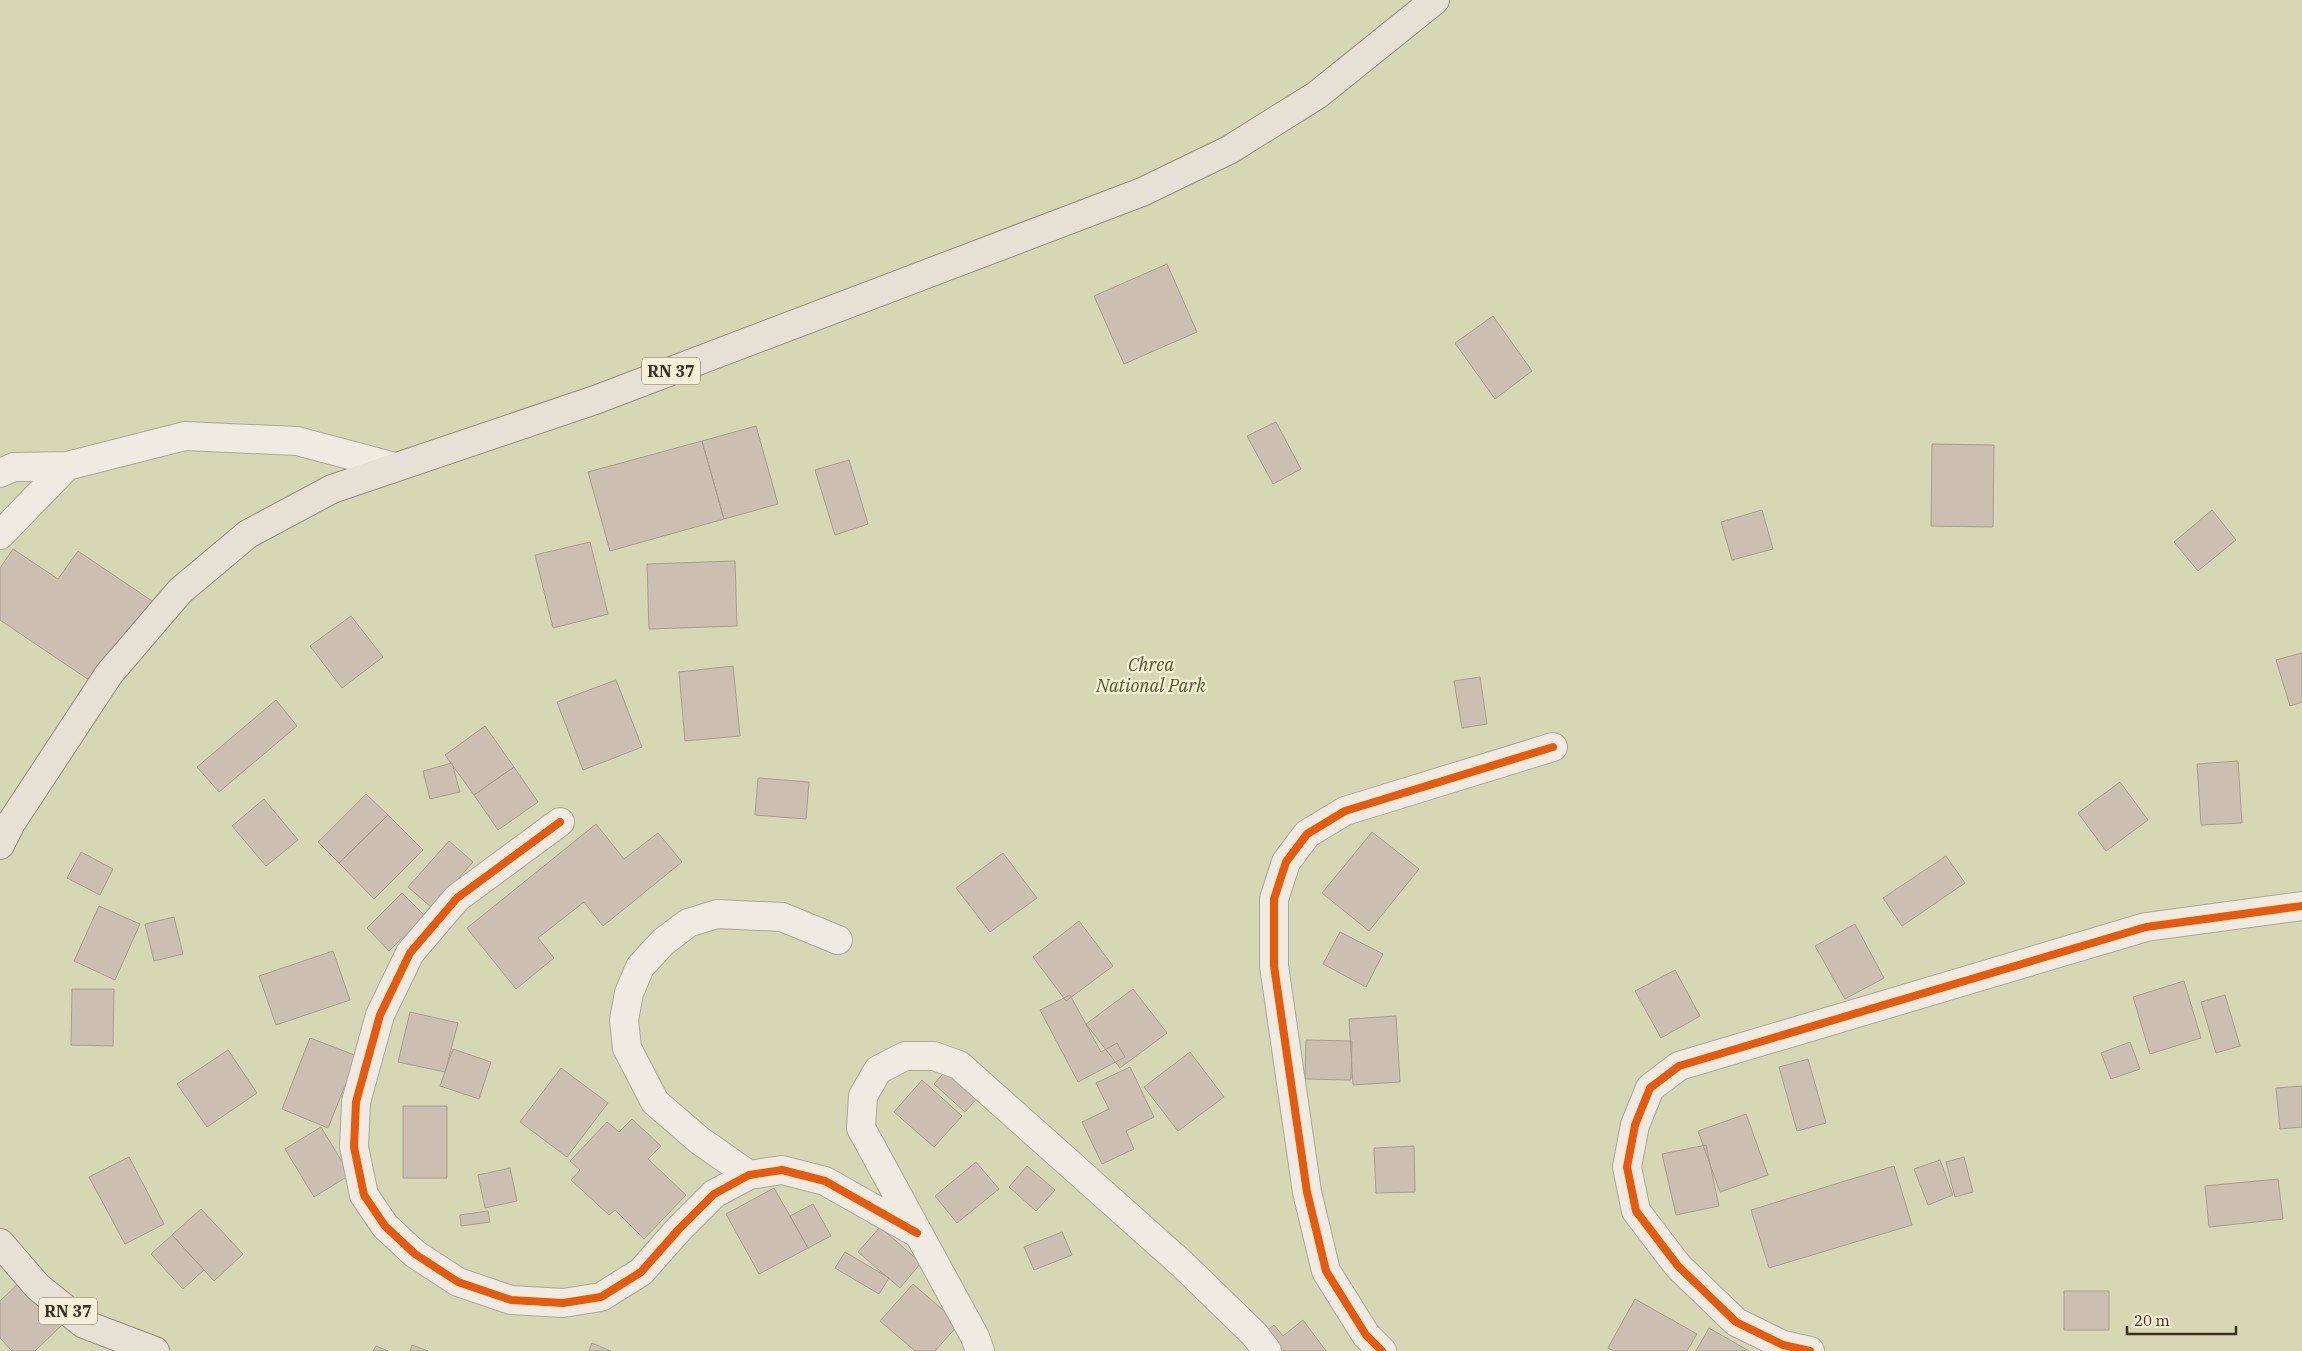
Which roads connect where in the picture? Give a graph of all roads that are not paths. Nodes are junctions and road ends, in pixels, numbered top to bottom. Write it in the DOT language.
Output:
graph roads {
  1 [pos="1435,0"];
  2 [pos="68,466"];
  3 [pos="395,467"];
  4 [pos="0,473"];
  5 [pos="0,535"];
  6 [pos="1553,747"];
  7 [pos="560,822"];
  8 [pos="0,845"];
  9 [pos="2302,906"];
  10 [pos="838,940"];
  11 [pos="749,1175"];
  12 [pos="917,1233"];
  13 [pos="0,1244"];
  14 [pos="155,1351"];
  15 [pos="980,1351"];
  16 [pos="1267,1351"];
  17 [pos="1382,1351"];
  18 [pos="1810,1351"];
  1 -- 3 [label="main road, RN 37"];
  2 -- 3 [label="street"];
  2 -- 4 [label="street"];
  2 -- 5 [label="street"];
  3 -- 8 [label="main road, RN 37"];
  6 -- 17 [label="street"];
  7 -- 11 [label="street"];
  9 -- 18 [label="street"];
  10 -- 11 [label="street"];
  11 -- 12 [label="street"];
  12 -- 15 [label="street"];
  12 -- 16 [label="street"];
  13 -- 14 [label="main road, RN 37"];
}
